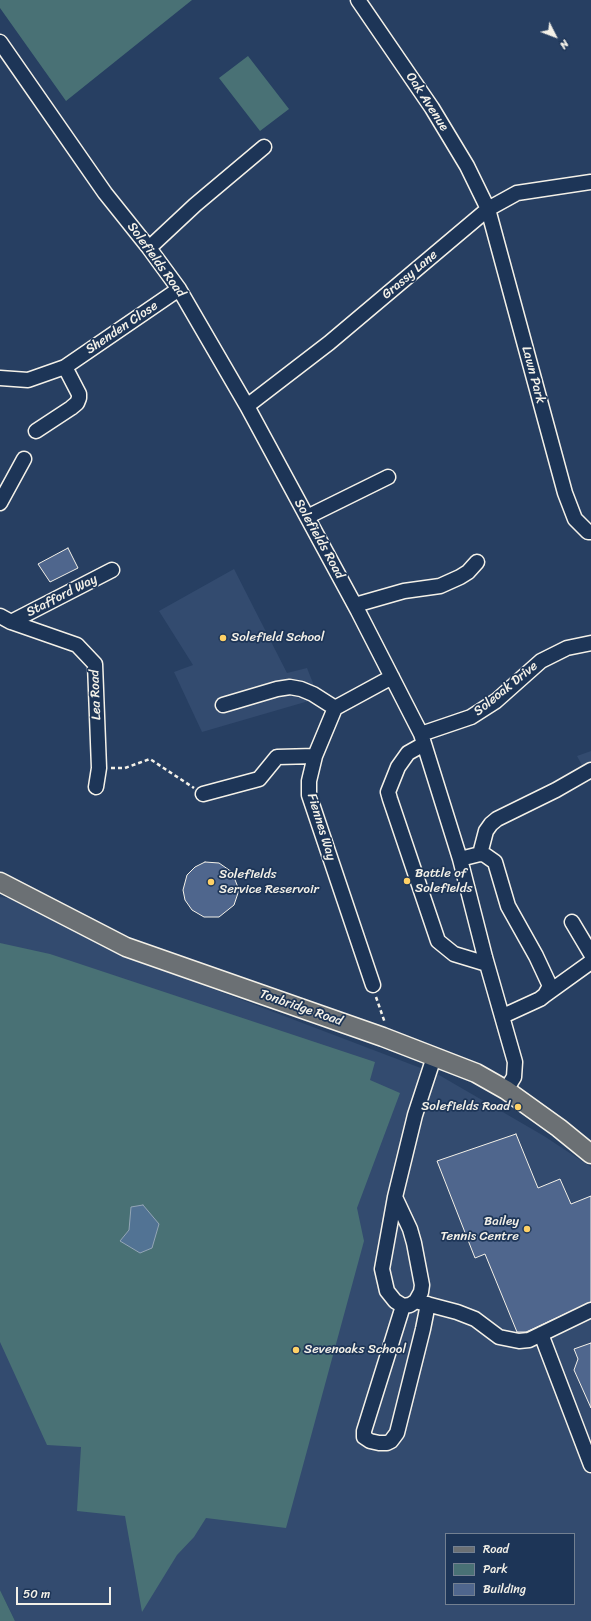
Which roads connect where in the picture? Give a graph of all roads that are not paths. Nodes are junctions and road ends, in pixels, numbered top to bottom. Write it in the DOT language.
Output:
graph roads {
  1 [pos="358,0"];
  2 [pos="0,42"];
  3 [pos="264,147"];
  4 [pos="591,182"];
  5 [pos="488,209"];
  6 [pos="149,248"];
  7 [pos="179,289"];
  8 [pos="65,367"];
  9 [pos="0,378"];
  10 [pos="247,406"];
  11 [pos="36,431"];
  12 [pos="24,459"];
  13 [pos="388,477"];
  14 [pos="0,503"];
  15 [pos="307,517"];
  16 [pos="591,532"];
  17 [pos="476,562"];
  18 [pos="112,570"];
  19 [pos="355,604"];
  20 [pos="6,619"];
  21 [pos="591,643"];
  22 [pos="392,677"];
  23 [pos="224,705"];
  24 [pos="335,708"];
  25 [pos="423,739"];
  26 [pos="315,756"];
  27 [pos="591,770"];
  28 [pos="96,787"];
  29 [pos="203,794"];
  30 [pos="480,854"];
  31 [pos="460,859"];
  32 [pos="0,882"];
  33 [pos="572,922"];
  34 [pos="591,954"];
  35 [pos="591,962"];
  36 [pos="487,964"];
  37 [pos="373,985"];
  38 [pos="545,995"];
  39 [pos="503,1016"];
  40 [pos="434,1056"];
  41 [pos="506,1090"];
  42 [pos="591,1154"];
  43 [pos="395,1196"];
  44 [pos="416,1304"];
  45 [pos="591,1310"];
  46 [pos="541,1334"];
  47 [pos="591,1465"];
  1 -- 5 [label="street, Oak Avenue"];
  2 -- 6 [label="street, Solefields Road"];
  3 -- 6 [label="street"];
  4 -- 5 [label="street, Grassy Lane"];
  5 -- 10 [label="street, Grassy Lane"];
  5 -- 16 [label="street, Lawn Park"];
  6 -- 7 [label="street, Solefields Road"];
  7 -- 8 [label="street, Shenden Close"];
  7 -- 10 [label="street, Solefields Road"];
  8 -- 9 [label="street, Shenden Close"];
  8 -- 11 [label="street"];
  10 -- 15 [label="street, Solefields Road"];
  12 -- 14 [label="street"];
  13 -- 15 [label="street"];
  15 -- 19 [label="street, Solefields Road"];
  17 -- 19 [label="street"];
  18 -- 20 [label="street, Stafford Way"];
  19 -- 22 [label="street, Solefields Road"];
  20 -- 28 [label="street, Lea Road"];
  21 -- 25 [label="street, Soleoak Drive"];
  22 -- 24 [label="street"];
  22 -- 25 [label="street, Solefields Road"];
  23 -- 24 [label="street"];
  24 -- 26 [label="street, Fiennes Way"];
  25 -- 31 [label="street, Solefields Road"];
  25 -- 36 [label="street, Soleoak Drive"];
  26 -- 29 [label="street"];
  26 -- 37 [label="street, Fiennes Way"];
  27 -- 30 [label="street"];
  30 -- 31 [label="street"];
  30 -- 38 [label="street"];
  31 -- 36 [label="street, Solefields Road"];
  32 -- 40 [label="main road, Tonbridge Road"];
  33 -- 34 [label="street"];
  35 -- 38 [label="street"];
  36 -- 39 [label="street, Solefields Road"];
  38 -- 39 [label="street"];
  39 -- 41 [label="street, Solefields Road"];
  40 -- 41 [label="main road, Tonbridge Road"];
  40 -- 43 [label="street"];
  41 -- 42 [label="main road, Tonbridge Road"];
  43 -- 44 [label="street"];
  43 -- 44 [label="street"];
  44 -- 44 [label="street"];
  44 -- 46 [label="street"];
  45 -- 46 [label="street"];
  46 -- 47 [label="street"];
}
